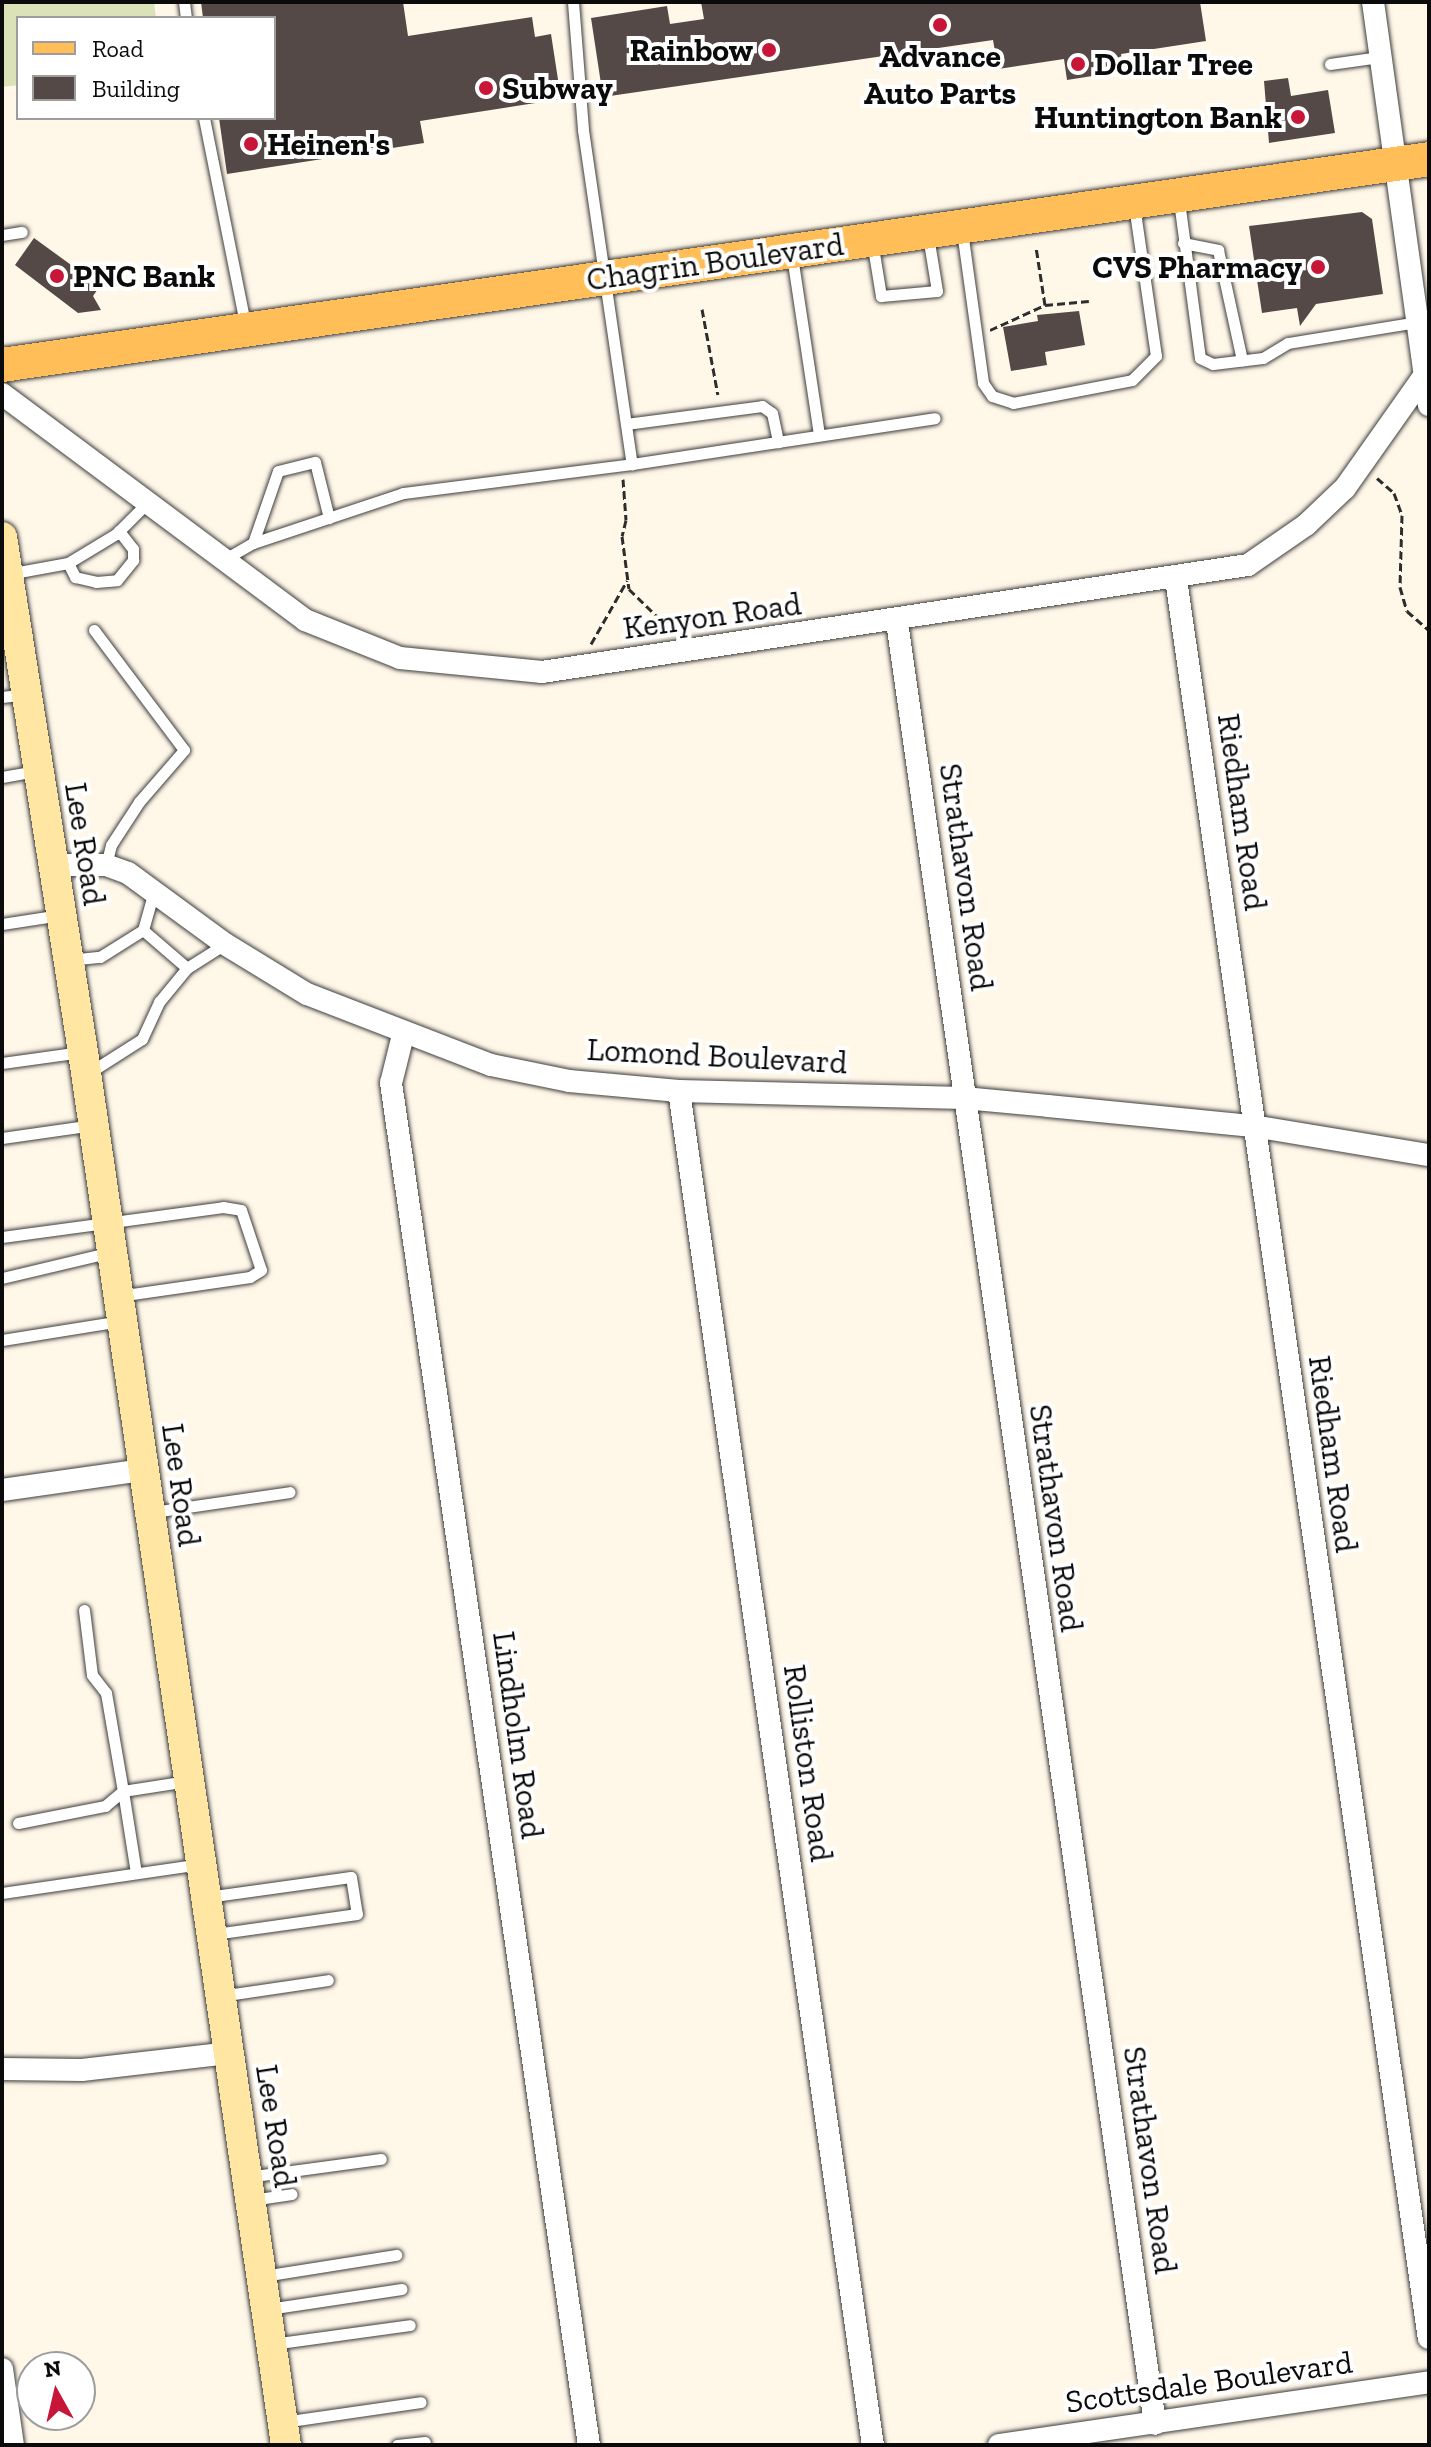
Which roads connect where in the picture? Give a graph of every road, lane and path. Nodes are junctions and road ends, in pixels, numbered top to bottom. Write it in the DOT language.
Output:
graph roads {
  1 [pos="573,2"];
  2 [pos="1373,2"];
  3 [pos="1380,57"];
  4 [pos="1330,64"];
  5 [pos="204,120"];
  6 [pos="1429,159"];
  7 [pos="1394,163"];
  8 [pos="1178,195"];
  9 [pos="1133,201"];
  10 [pos="944,229"];
  11 [pos="22,232"];
  12 [pos="2,235"];
  13 [pos="872,239"];
  14 [pos="1183,243"];
  15 [pos="1036,247"];
  16 [pos="791,251"];
  17 [pos="603,279"];
  18 [pos="1089,301"];
  19 [pos="1045,305"];
  20 [pos="702,309"];
  21 [pos="1417,322"];
  22 [pos="246,328"];
  23 [pos="976,334"];
  24 [pos="1242,360"];
  25 [pos="2,365"];
  26 [pos="1424,376"];
  27 [pos="2,394"];
  28 [pos="718,396"];
  29 [pos="1429,405"];
  30 [pos="935,418"];
  31 [pos="626,424"];
  32 [pos="819,435"];
  33 [pos="778,442"];
  34 [pos="632,464"];
  35 [pos="1374,476"];
  36 [pos="623,479"];
  37 [pos="149,501"];
  38 [pos="329,518"];
  39 [pos="119,531"];
  40 [pos="2,537"];
  41 [pos="253,543"];
  42 [pos="225,559"];
  43 [pos="68,563"];
  44 [pos="8,574"];
  45 [pos="1176,579"];
  46 [pos="627,581"];
  47 [pos="897,622"];
  48 [pos="94,630"];
  49 [pos="1429,630"];
  50 [pos="676,635"];
  51 [pos="590,647"];
  52 [pos="11,658"];
  53 [pos="14,696"];
  54 [pos="37,771"];
  55 [pos="2,777"];
  56 [pos="52,865"];
  57 [pos="106,865"];
  58 [pos="154,891"];
  59 [pos="60,915"];
  60 [pos="2,924"];
  61 [pos="143,930"];
  62 [pos="225,944"];
  63 [pos="68,960"];
  64 [pos="187,968"];
  65 [pos="403,1035"];
  66 [pos="2,1063"];
  67 [pos="85,1063"];
  68 [pos="679,1091"];
  69 [pos="964,1098"];
  70 [pos="94,1125"];
  71 [pos="1253,1126"];
  72 [pos="2,1138"];
  73 [pos="1429,1155"];
  74 [pos="2,1237"];
  75 [pos="109,1238"];
  76 [pos="2,1278"];
  77 [pos="119,1308"];
  78 [pos="2,1340"];
  79 [pos="142,1470"];
  80 [pos="2,1490"];
  81 [pos="290,1492"];
  82 [pos="148,1512"];
  83 [pos="84,1610"];
  84 [pos="188,1781"];
  85 [pos="123,1791"];
  86 [pos="18,1823"];
  87 [pos="200,1864"];
  88 [pos="136,1873"];
  89 [pos="2,1893"];
  90 [pos="205,1897"];
  91 [pos="210,1934"];
  92 [pos="328,1980"];
  93 [pos="220,1996"];
  94 [pos="228,2053"];
  95 [pos="2,2069"];
  96 [pos="381,2159"];
  97 [pos="249,2189"];
  98 [pos="292,2194"];
  99 [pos="396,2255"];
  100 [pos="261,2276"];
  101 [pos="402,2289"];
  102 [pos="266,2310"];
  103 [pos="410,2325"];
  104 [pos="1429,2338"];
  105 [pos="271,2344"];
  106 [pos="2,2369"];
  107 [pos="1429,2382"];
  108 [pos="421,2402"];
  109 [pos="1155,2424"];
  110 [pos="285,2434"];
  111 [pos="425,2442"];
  112 [pos="13,2445"];
  113 [pos="397,2445"];
  114 [pos="589,2445"];
  115 [pos="873,2445"];
  116 [pos="999,2445"];
  1 -- 17 [label="lane"];
  2 -- 3 [label="street"];
  3 -- 4 [label="lane"];
  3 -- 7 [label="street"];
  5 -- 22 [label="lane"];
  6 -- 7 [label="main road, Chagrin Boulevard"];
  7 -- 8 [label="main road, Chagrin Boulevard"];
  7 -- 21 [label="street"];
  8 -- 9 [label="main road, Chagrin Boulevard"];
  8 -- 14 [label="lane"];
  9 -- 10 [label="main road, Chagrin Boulevard"];
  9 -- 23 [label="lane"];
  10 -- 13 [label="main road, Chagrin Boulevard"];
  10 -- 13 [label="lane"];
  10 -- 23 [label="lane"];
  11 -- 12 [label="lane"];
  13 -- 16 [label="main road, Chagrin Boulevard"];
  14 -- 24 [label="lane"];
  14 -- 24 [label="lane"];
  15 -- 19 [label="path"];
  16 -- 17 [label="main road, Chagrin Boulevard"];
  16 -- 32 [label="lane"];
  17 -- 22 [label="main road, Chagrin Boulevard"];
  17 -- 31 [label="lane"];
  18 -- 19 [label="path"];
  19 -- 23 [label="path"];
  20 -- 28 [label="path"];
  21 -- 24 [label="lane"];
  21 -- 26 [label="street"];
  22 -- 25 [label="main road, Chagrin Boulevard"];
  26 -- 29 [label="street"];
  26 -- 45 [label="street, Kenyon Road"];
  27 -- 37 [label="street, Kenyon Road"];
  30 -- 32 [label="lane"];
  31 -- 33 [label="lane"];
  31 -- 34 [label="lane"];
  32 -- 33 [label="lane"];
  33 -- 34 [label="lane"];
  34 -- 38 [label="lane"];
  35 -- 49 [label="path"];
  36 -- 46 [label="path"];
  37 -- 39 [label="lane"];
  37 -- 42 [label="street, Kenyon Road"];
  38 -- 41 [label="lane"];
  38 -- 41 [label="lane"];
  39 -- 43 [label="lane"];
  39 -- 43 [label="lane"];
  40 -- 44 [label="main road, Lee Road"];
  41 -- 42 [label="lane"];
  42 -- 47 [label="street, Kenyon Road"];
  43 -- 44 [label="lane"];
  44 -- 52 [label="main road, Lee Road"];
  45 -- 47 [label="street, Kenyon Road"];
  45 -- 71 [label="street, Riedham Road"];
  46 -- 50 [label="path"];
  46 -- 51 [label="path"];
  47 -- 69 [label="street, Strathavon Road"];
  48 -- 57 [label="lane"];
  52 -- 53 [label="main road, Lee Road"];
  53 -- 54 [label="main road, Lee Road"];
  54 -- 55 [label="lane"];
  54 -- 56 [label="main road, Lee Road"];
  56 -- 57 [label="street, Lomond Boulevard"];
  56 -- 59 [label="main road, Lee Road"];
  57 -- 58 [label="street, Lomond Boulevard"];
  58 -- 61 [label="lane"];
  58 -- 62 [label="street, Lomond Boulevard"];
  59 -- 60 [label="lane"];
  59 -- 63 [label="main road, Lee Road"];
  61 -- 63 [label="lane"];
  61 -- 64 [label="lane"];
  62 -- 64 [label="lane"];
  62 -- 65 [label="street, Lomond Boulevard"];
  63 -- 67 [label="main road, Lee Road"];
  64 -- 67 [label="lane"];
  65 -- 68 [label="street, Lomond Boulevard"];
  65 -- 114 [label="street, Lindholm Road"];
  66 -- 67 [label="lane"];
  67 -- 70 [label="main road, Lee Road"];
  68 -- 69 [label="street, Lomond Boulevard"];
  68 -- 115 [label="street, Rolliston Road"];
  69 -- 71 [label="street, Lomond Boulevard"];
  69 -- 109 [label="street, Strathavon Road"];
  70 -- 72 [label="lane"];
  70 -- 75 [label="main road, Lee Road"];
  71 -- 73 [label="street, Lomond Boulevard"];
  71 -- 104 [label="street, Riedham Road"];
  74 -- 75 [label="lane"];
  75 -- 76 [label="lane"];
  75 -- 77 [label="main road, Lee Road"];
  75 -- 77 [label="lane"];
  77 -- 78 [label="lane"];
  77 -- 79 [label="main road, Lee Road"];
  79 -- 80 [label="street"];
  79 -- 82 [label="main road, Lee Road"];
  81 -- 82 [label="lane"];
  82 -- 84 [label="main road, Lee Road"];
  83 -- 85 [label="lane"];
  84 -- 85 [label="lane"];
  84 -- 87 [label="main road, Lee Road"];
  85 -- 86 [label="lane"];
  85 -- 88 [label="lane"];
  87 -- 88 [label="lane"];
  87 -- 90 [label="main road, Lee Road"];
  88 -- 89 [label="lane"];
  90 -- 91 [label="main road, Lee Road"];
  90 -- 91 [label="lane"];
  91 -- 93 [label="main road, Lee Road"];
  92 -- 93 [label="lane"];
  93 -- 94 [label="main road, Lee Road"];
  94 -- 95 [label="street"];
  94 -- 97 [label="main road, Lee Road"];
  96 -- 97 [label="lane"];
  97 -- 98 [label="lane"];
  97 -- 100 [label="main road, Lee Road"];
  99 -- 100 [label="lane"];
  100 -- 102 [label="main road, Lee Road"];
  101 -- 102 [label="lane"];
  102 -- 105 [label="main road, Lee Road"];
  103 -- 105 [label="lane"];
  105 -- 110 [label="main road, Lee Road"];
  106 -- 112 [label="street"];
  107 -- 109 [label="street, Scottsdale Boulevard"];
  108 -- 110 [label="lane"];
  109 -- 116 [label="street, Scottsdale Boulevard"];
  111 -- 113 [label="lane"];
}
